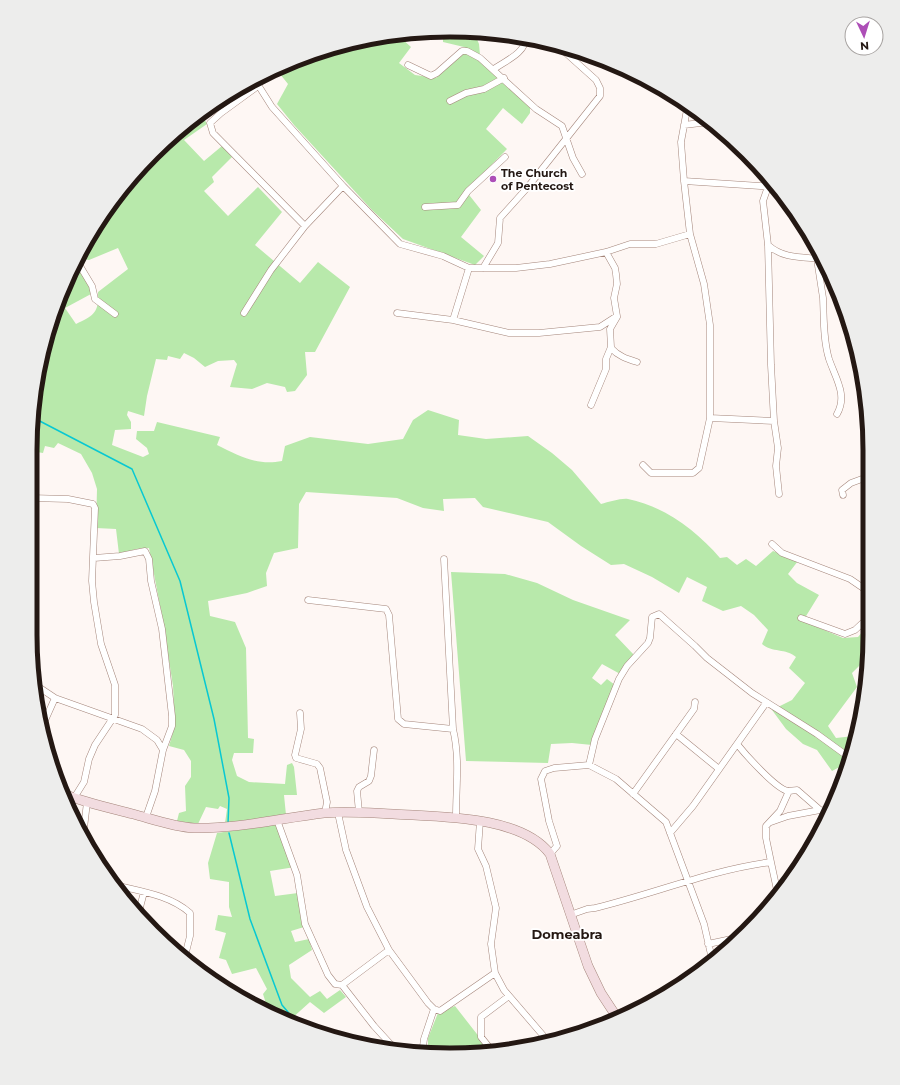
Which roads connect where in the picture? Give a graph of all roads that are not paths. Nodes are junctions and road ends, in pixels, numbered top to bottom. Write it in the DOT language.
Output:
graph roads {
  1 [pos="526,44"];
  2 [pos="570,56"];
  3 [pos="408,65"];
  4 [pos="494,70"];
  5 [pos="504,78"];
  6 [pos="258,85"];
  7 [pos="250,89"];
  8 [pos="450,101"];
  9 [pos="687,112"];
  10 [pos="702,123"];
  11 [pos="684,126"];
  12 [pos="567,138"];
  13 [pos="505,157"];
  14 [pos="582,174"];
  15 [pos="684,181"];
  16 [pos="765,183"];
  17 [pos="343,186"];
  18 [pos="767,186"];
  19 [pos="425,207"];
  20 [pos="305,226"];
  21 [pos="690,234"];
  22 [pos="768,245"];
  23 [pos="606,252"];
  24 [pos="816,259"];
  25 [pos="80,266"];
  26 [pos="469,268"];
  27 [pos="483,268"];
  28 [pos="821,268"];
  29 [pos="244,313"];
  30 [pos="397,313"];
  31 [pos="115,314"];
  32 [pos="617,316"];
  33 [pos="454,320"];
  34 [pos="611,348"];
  35 [pos="637,362"];
  36 [pos="591,405"];
  37 [pos="836,414"];
  38 [pos="710,418"];
  39 [pos="774,421"];
  40 [pos="643,465"];
  41 [pos="863,479"];
  42 [pos="779,494"];
  43 [pos="842,495"];
  44 [pos="37,498"];
  45 [pos="772,544"];
  46 [pos="94,558"];
  47 [pos="444,559"];
  48 [pos="863,588"];
  49 [pos="308,600"];
  50 [pos="801,618"];
  51 [pos="863,623"];
  52 [pos="41,689"];
  53 [pos="55,698"];
  54 [pos="695,702"];
  55 [pos="766,703"];
  56 [pos="300,713"];
  57 [pos="46,719"];
  58 [pos="112,720"];
  59 [pos="453,729"];
  60 [pos="676,734"];
  61 [pos="736,744"];
  62 [pos="163,750"];
  63 [pos="374,750"];
  64 [pos="845,754"];
  65 [pos="589,765"];
  66 [pos="719,769"];
  67 [pos="789,791"];
  68 [pos="633,794"];
  69 [pos="70,797"];
  70 [pos="87,802"];
  71 [pos="824,810"];
  72 [pos="359,812"];
  73 [pos="823,812"];
  74 [pos="325,813"];
  75 [pos="338,813"];
  76 [pos="146,817"];
  77 [pos="456,817"];
  78 [pos="277,820"];
  79 [pos="480,821"];
  80 [pos="771,822"];
  81 [pos="84,826"];
  82 [pos="670,833"];
  83 [pos="550,854"];
  84 [pos="771,862"];
  85 [pos="689,882"];
  86 [pos="123,887"];
  87 [pos="776,888"];
  88 [pos="144,892"];
  89 [pos="140,908"];
  90 [pos="570,915"];
  91 [pos="729,940"];
  92 [pos="708,944"];
  93 [pos="389,950"];
  94 [pos="185,952"];
  95 [pos="711,955"];
  96 [pos="495,973"];
  97 [pos="342,984"];
  98 [pos="509,996"];
  99 [pos="434,1009"];
  100 [pos="615,1014"];
  101 [pos="544,1037"];
  102 [pos="390,1043"];
  103 [pos="487,1046"];
  104 [pos="423,1047"];
  1 -- 4 [label="street"];
  2 -- 12 [label="street"];
  3 -- 4 [label="street"];
  4 -- 5 [label="street"];
  5 -- 8 [label="street"];
  5 -- 12 [label="street"];
  6 -- 17 [label="street"];
  7 -- 20 [label="street"];
  9 -- 11 [label="street"];
  10 -- 11 [label="street"];
  11 -- 15 [label="street"];
  12 -- 14 [label="street"];
  12 -- 27 [label="street"];
  13 -- 19 [label="street"];
  15 -- 16 [label="street"];
  15 -- 21 [label="street"];
  17 -- 20 [label="street"];
  17 -- 26 [label="street"];
  18 -- 22 [label="street"];
  20 -- 29 [label="street"];
  21 -- 23 [label="street"];
  21 -- 38 [label="street"];
  22 -- 24 [label="street"];
  22 -- 39 [label="street"];
  23 -- 27 [label="street"];
  23 -- 32 [label="street"];
  25 -- 31 [label="street"];
  26 -- 27 [label="street"];
  26 -- 33 [label="street"];
  28 -- 37 [label="street"];
  30 -- 33 [label="street"];
  32 -- 33 [label="street"];
  32 -- 34 [label="street"];
  34 -- 35 [label="street"];
  34 -- 36 [label="street"];
  38 -- 39 [label="street"];
  38 -- 40 [label="street"];
  39 -- 42 [label="street"];
  41 -- 43 [label="street"];
  44 -- 46 [label="street"];
  45 -- 48 [label="street"];
  46 -- 58 [label="street"];
  46 -- 62 [label="street"];
  47 -- 59 [label="street"];
  49 -- 59 [label="street"];
  50 -- 51 [label="street"];
  52 -- 53 [label="street"];
  53 -- 57 [label="street"];
  53 -- 58 [label="street"];
  54 -- 60 [label="street"];
  55 -- 61 [label="street"];
  55 -- 64 [label="street"];
  55 -- 65 [label="street"];
  56 -- 74 [label="street"];
  58 -- 62 [label="street"];
  58 -- 69 [label="street"];
  59 -- 77 [label="street"];
  60 -- 66 [label="street"];
  60 -- 68 [label="street"];
  61 -- 66 [label="street"];
  61 -- 67 [label="street"];
  62 -- 76 [label="street"];
  63 -- 72 [label="street"];
  65 -- 68 [label="street"];
  65 -- 83 [label="street"];
  66 -- 82 [label="street"];
  67 -- 71 [label="street"];
  67 -- 80 [label="street"];
  68 -- 82 [label="street"];
  69 -- 70 [label="street"];
  70 -- 76 [label="street"];
  70 -- 81 [label="street"];
  72 -- 75 [label="street"];
  72 -- 77 [label="street"];
  73 -- 80 [label="street"];
  74 -- 75 [label="street"];
  74 -- 78 [label="street"];
  75 -- 93 [label="street"];
  76 -- 78 [label="street"];
  77 -- 79 [label="street"];
  78 -- 97 [label="street"];
  79 -- 83 [label="street"];
  79 -- 96 [label="street"];
  80 -- 84 [label="street"];
  82 -- 85 [label="street"];
  83 -- 90 [label="street"];
  84 -- 85 [label="street"];
  84 -- 87 [label="street"];
  85 -- 90 [label="street"];
  85 -- 92 [label="street"];
  86 -- 88 [label="street"];
  88 -- 89 [label="street"];
  88 -- 94 [label="street"];
  90 -- 100 [label="street"];
  91 -- 92 [label="street"];
  92 -- 95 [label="street"];
  93 -- 97 [label="street"];
  93 -- 99 [label="street"];
  96 -- 98 [label="street"];
  96 -- 99 [label="street"];
  97 -- 102 [label="street"];
  98 -- 101 [label="street"];
  98 -- 103 [label="street"];
  99 -- 104 [label="street"];
}
